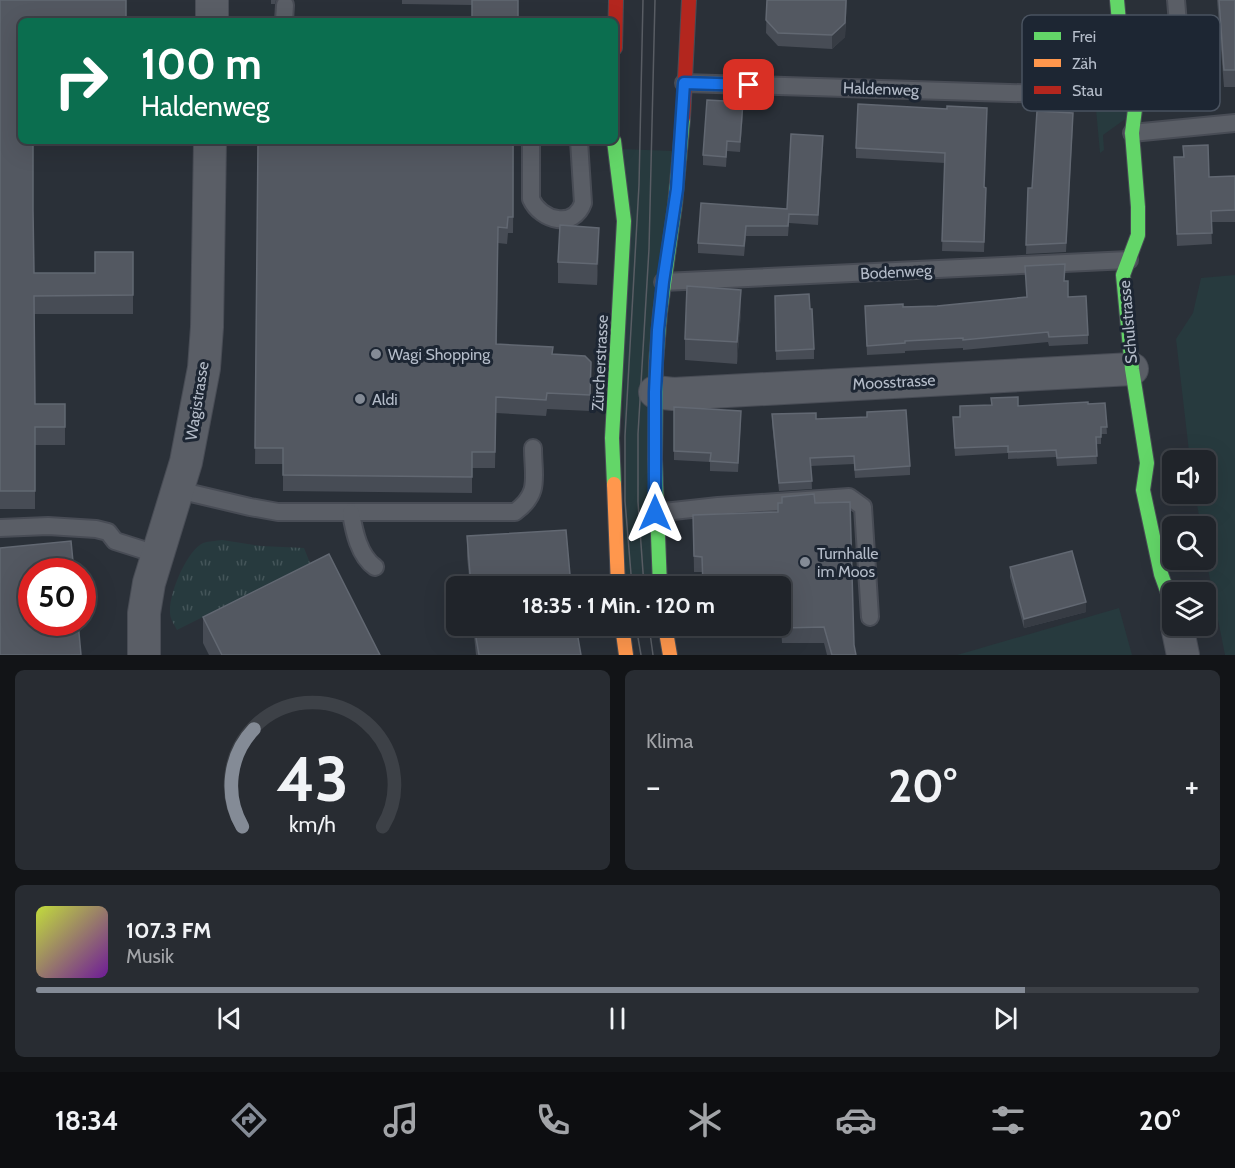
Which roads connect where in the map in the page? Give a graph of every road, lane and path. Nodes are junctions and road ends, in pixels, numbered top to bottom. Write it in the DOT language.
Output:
graph roads {
  1 [pos="212,0"];
  2 [pos="616,0"];
  3 [pos="689,0"];
  4 [pos="1117,0"];
  5 [pos="1176,0"];
  6 [pos="1118,15"];
  7 [pos="1177,15"];
  8 [pos="212,18"];
  9 [pos="616,18"];
  10 [pos="684,83"];
  11 [pos="1022,93"];
  12 [pos="1134,111"];
  13 [pos="1235,123"];
  14 [pos="1132,133"];
  15 [pos="210,144"];
  16 [pos="531,144"];
  17 [pos="579,144"];
  18 [pos="614,144"];
  19 [pos="1129,260"];
  20 [pos="663,282"];
  21 [pos="1132,369"];
  22 [pos="655,392"];
  23 [pos="533,448"];
  24 [pos="178,489"];
  25 [pos="351,513"];
  26 [pos="655,513"];
  27 [pos="0,528"];
  28 [pos="156,554"];
  29 [pos="375,567"];
  30 [pos="618,576"];
  31 [pos="659,576"];
  32 [pos="1164,582"];
  33 [pos="870,617"];
  34 [pos="623,636"];
  35 [pos="667,636"];
  36 [pos="1179,636"];
  37 [pos="144,655"];
  38 [pos="626,655"];
  39 [pos="670,655"];
  40 [pos="1183,655"];
  1 -- 8 [label="street"];
  2 -- 9 [label="main road"];
  3 -- 10 [label="main road"];
  4 -- 6 [label="main road, Schulstrasse"];
  5 -- 7 [label="lane"];
  10 -- 11 [label="lane, Haldenweg"];
  10 -- 20 [label="main road"];
  12 -- 14 [label="main road, Schulstrasse"];
  13 -- 14 [label="lane"];
  14 -- 19 [label="main road, Schulstrasse"];
  15 -- 24 [label="street, Wagistrasse"];
  16 -- 17 [label="lane"];
  18 -- 30 [label="main road, Zürcherstrasse"];
  19 -- 20 [label="lane, Bodenweg"];
  19 -- 21 [label="main road, Schulstrasse"];
  20 -- 22 [label="main road"];
  21 -- 22 [label="street, Moosstrasse"];
  21 -- 32 [label="main road, Schulstrasse"];
  22 -- 26 [label="main road"];
  23 -- 25 [label="lane"];
  24 -- 25 [label="lane"];
  24 -- 28 [label="street, Wagistrasse"];
  25 -- 29 [label="lane"];
  26 -- 31 [label="main road"];
  26 -- 33 [label="lane"];
  27 -- 28 [label="lane"];
  28 -- 37 [label="street, Wagistrasse"];
  34 -- 38 [label="main road"];
  35 -- 39 [label="main road"];
  36 -- 40 [label="street"];
}
